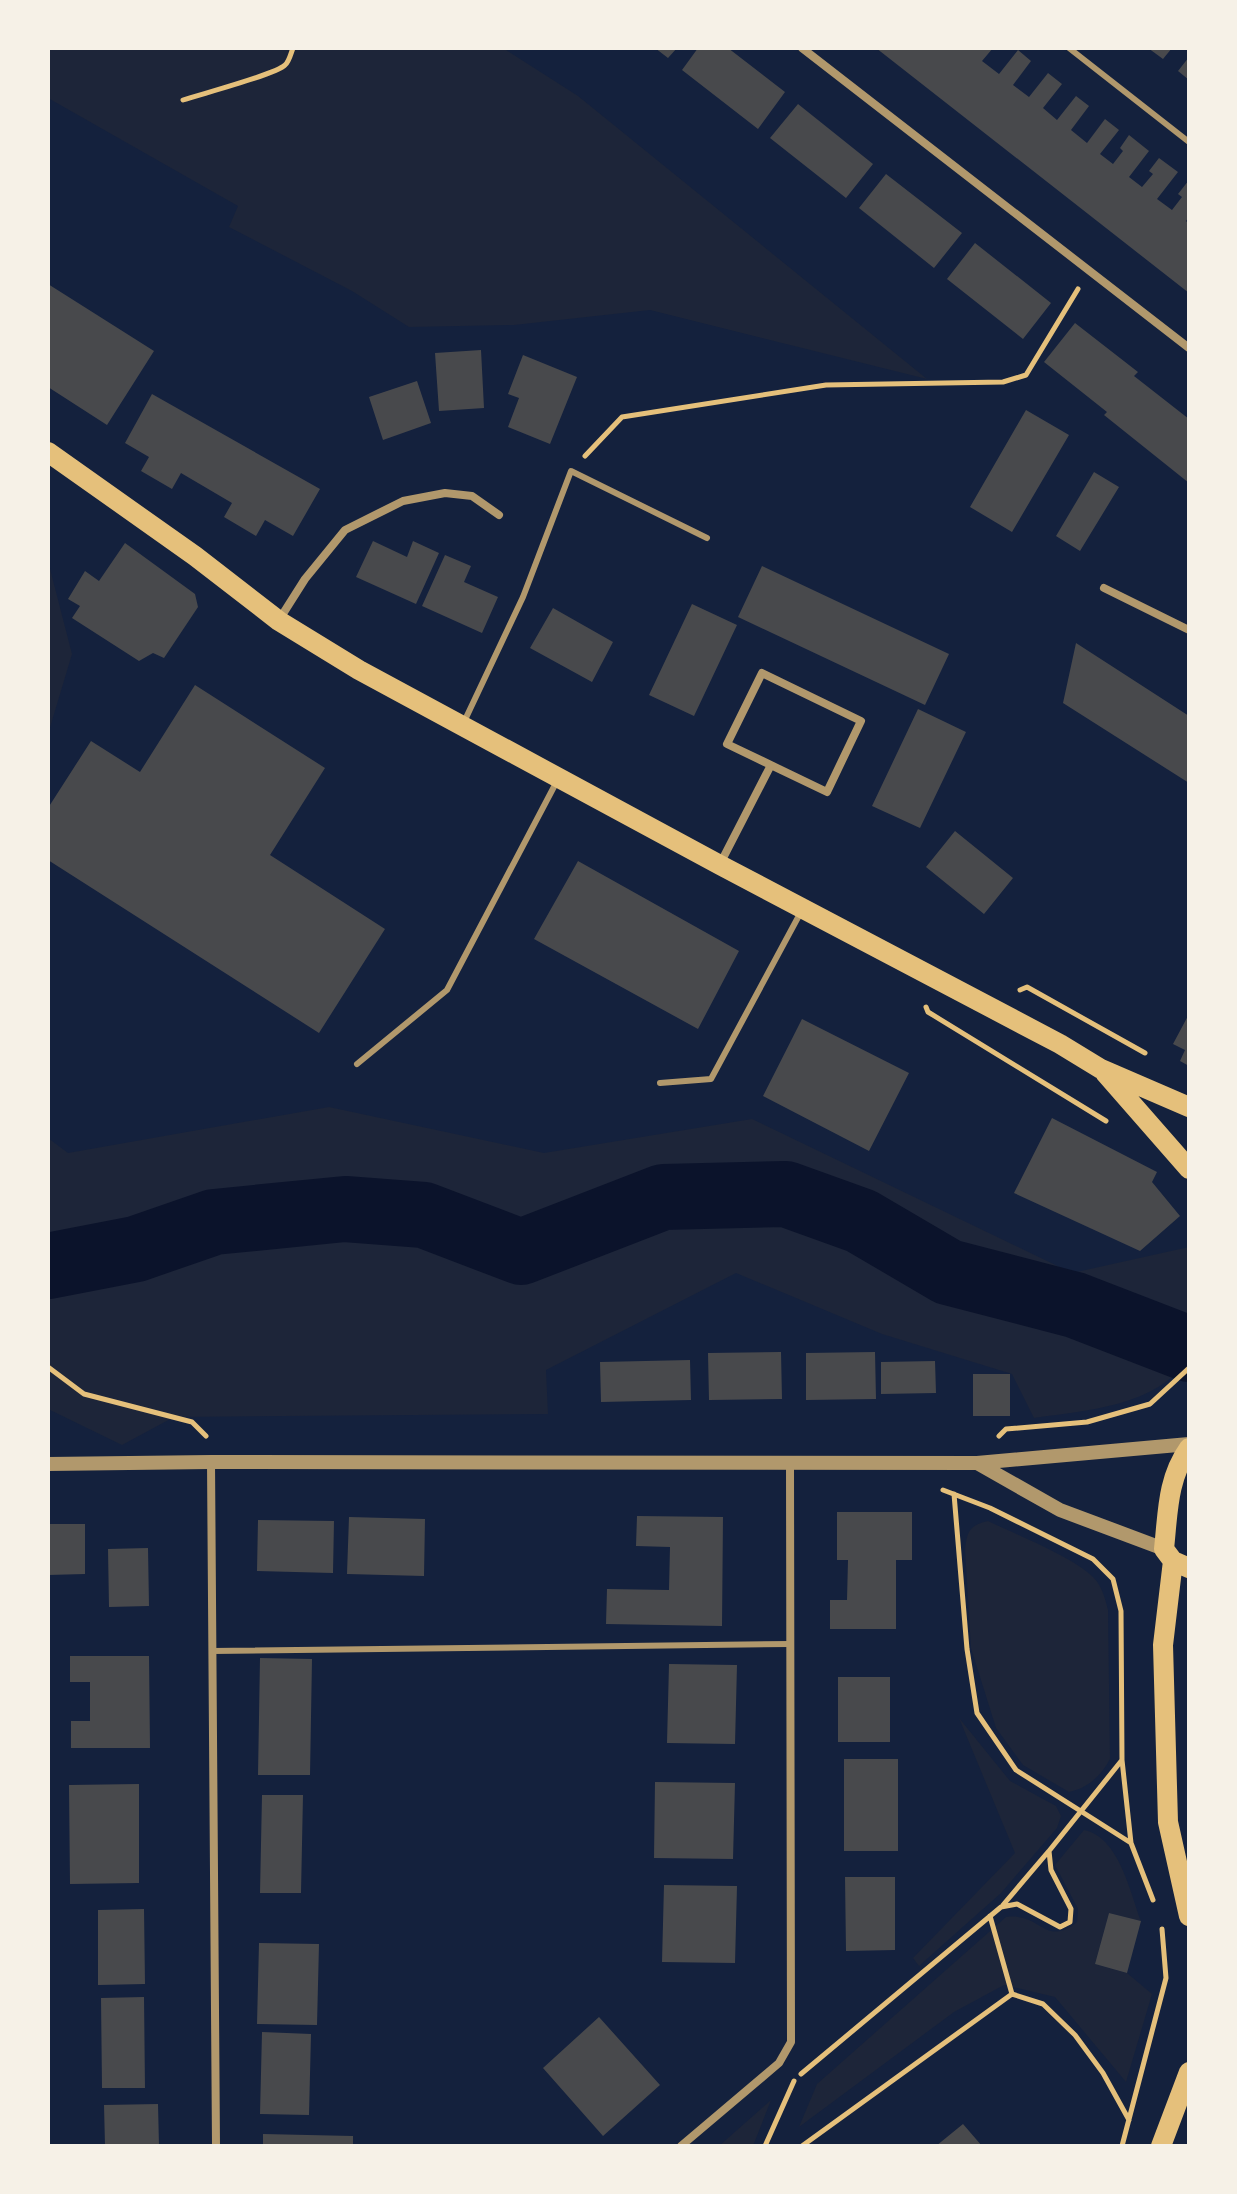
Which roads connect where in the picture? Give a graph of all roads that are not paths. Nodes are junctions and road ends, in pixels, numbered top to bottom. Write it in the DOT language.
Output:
graph roads {
  1 [pos="802,48"];
  2 [pos="1069,48"];
  3 [pos="1189,142"];
  4 [pos="1189,348"];
  5 [pos="48,452"];
  6 [pos="499,515"];
  7 [pos="707,538"];
  8 [pos="1104,588"];
  9 [pos="279,621"];
  10 [pos="1189,630"];
  11 [pos="463,725"];
  12 [pos="771,765"];
  13 [pos="558,778"];
  14 [pos="720,865"];
  15 [pos="803,907"];
  16 [pos="357,1064"];
  17 [pos="1101,1069"];
  18 [pos="660,1083"];
  19 [pos="1189,1107"];
  20 [pos="1189,1169"];
  21 [pos="1189,1446"];
  22 [pos="211,1462"];
  23 [pos="790,1463"];
  24 [pos="977,1463"];
  25 [pos="48,1464"];
  26 [pos="1175,1559"];
  27 [pos="790,1644"];
  28 [pos="212,1651"];
  29 [pos="1189,1916"];
  30 [pos="1189,2072"];
  31 [pos="216,2146"];
  32 [pos="681,2146"];
  33 [pos="1161,2146"];
  1 -- 4 [label="street"];
  2 -- 3 [label="lane"];
  5 -- 9 [label="main road"];
  6 -- 9 [label="street"];
  7 -- 11 [label="lane"];
  8 -- 10 [label="street"];
  9 -- 11 [label="main road"];
  11 -- 13 [label="main road"];
  12 -- 12 [label="street"];
  12 -- 14 [label="street"];
  13 -- 14 [label="main road"];
  13 -- 16 [label="lane"];
  14 -- 15 [label="main road"];
  15 -- 17 [label="main road"];
  15 -- 18 [label="lane"];
  17 -- 19 [label="main road"];
  17 -- 20 [label="main road"];
  21 -- 24 [label="street"];
  21 -- 26 [label="main road"];
  22 -- 23 [label="street"];
  22 -- 25 [label="street"];
  22 -- 28 [label="street"];
  23 -- 24 [label="street"];
  23 -- 27 [label="street"];
  24 -- 26 [label="street"];
  26 -- 29 [label="main road"];
  27 -- 28 [label="lane"];
  27 -- 32 [label="street"];
  28 -- 31 [label="street"];
  30 -- 33 [label="main road"];
}
